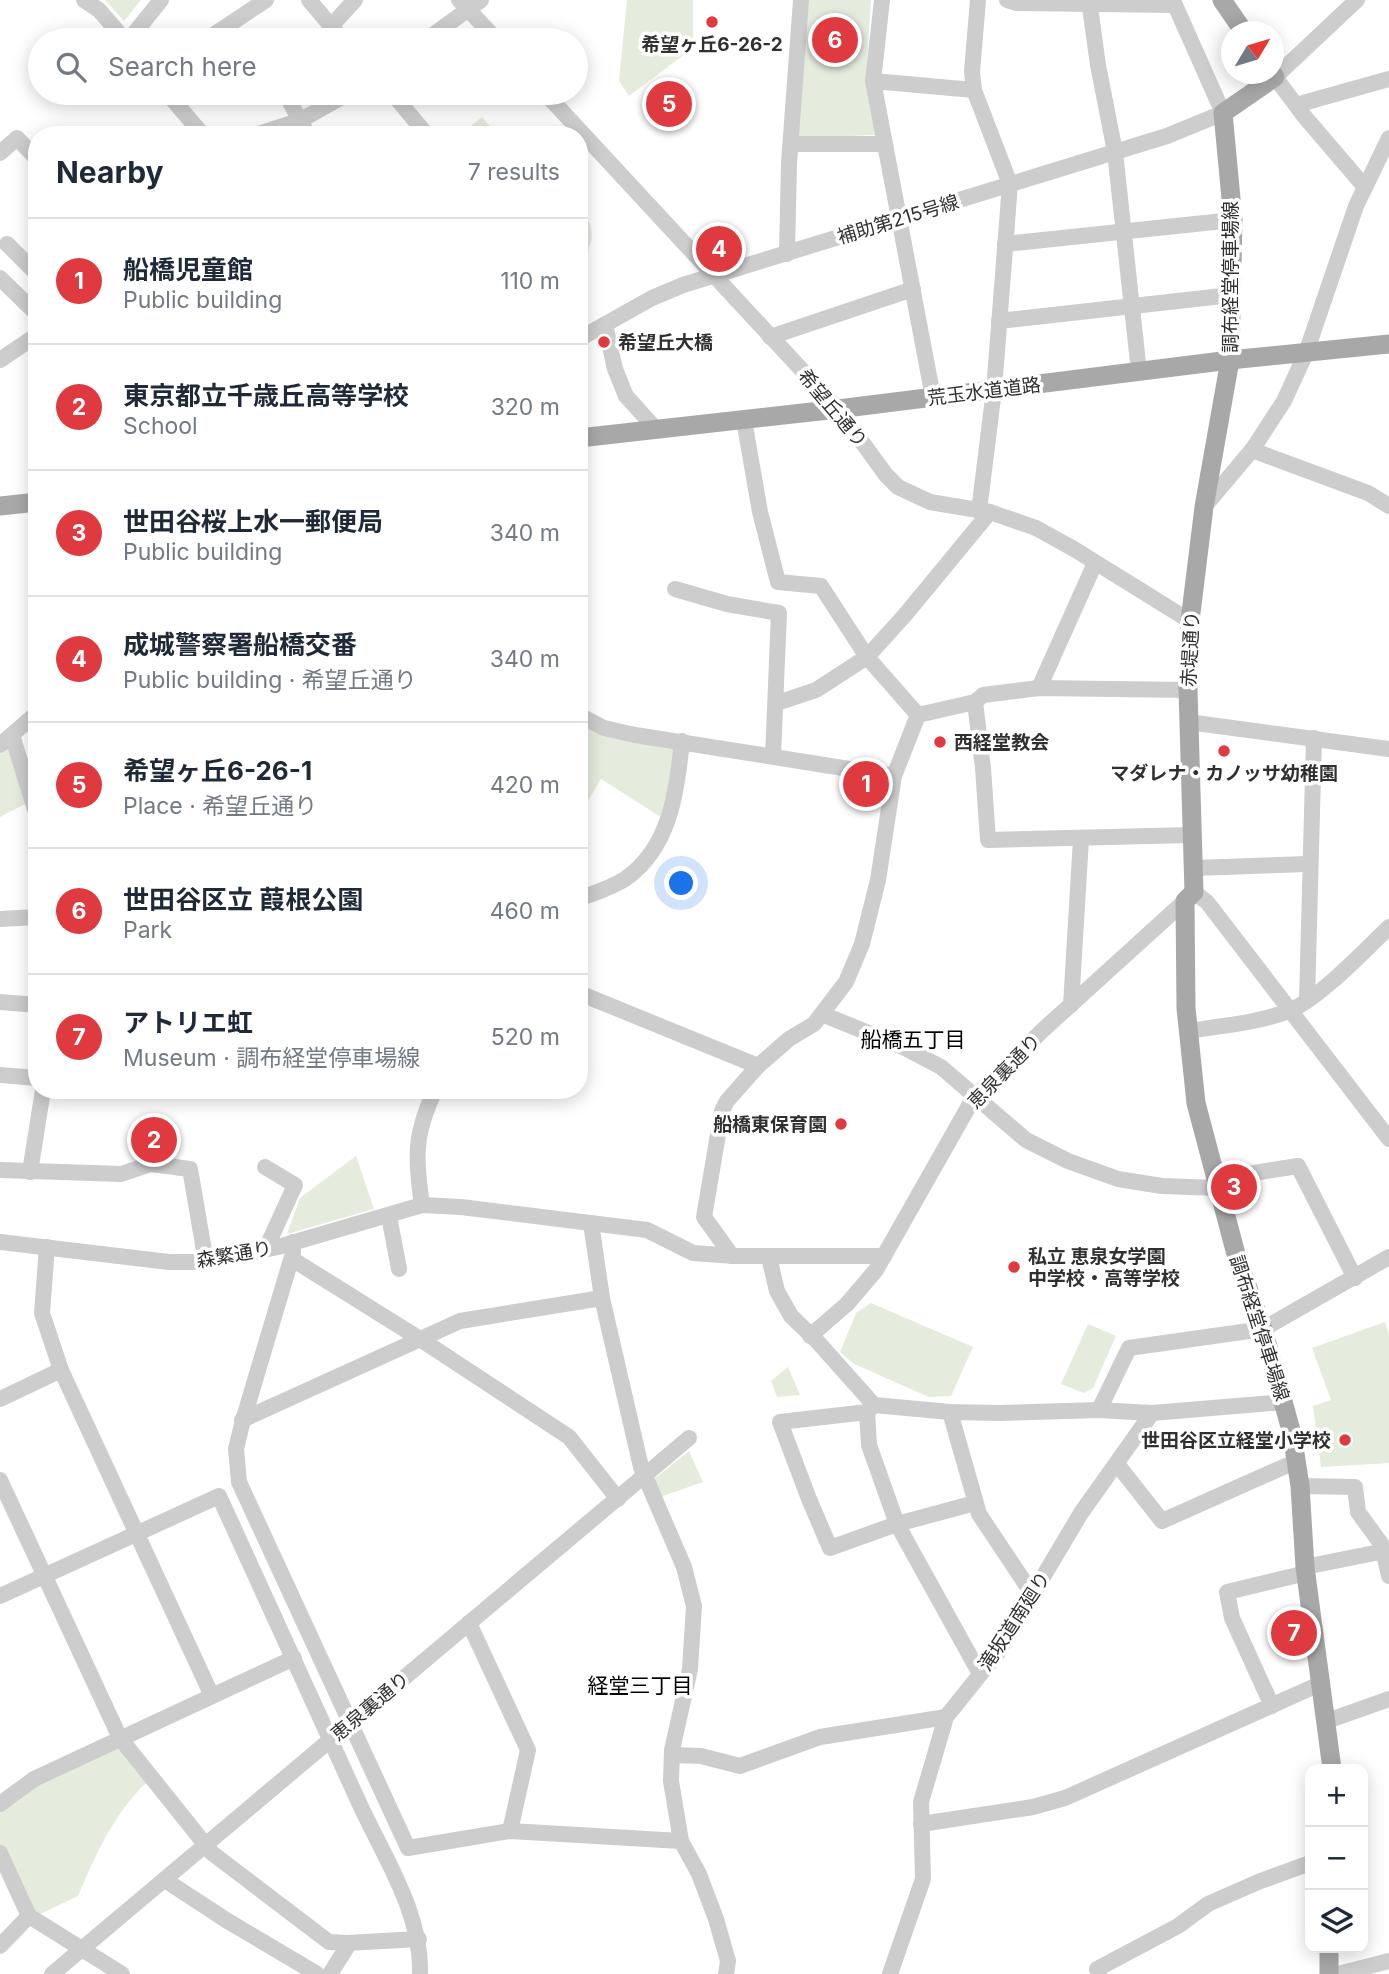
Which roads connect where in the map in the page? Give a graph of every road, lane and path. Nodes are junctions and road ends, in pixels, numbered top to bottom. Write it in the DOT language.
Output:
graph roads {
  1 [pos="84,0"];
  2 [pos="161,0"];
  3 [pos="266,0"];
  4 [pos="309,0"];
  5 [pos="355,0"];
  6 [pos="801,0"];
  7 [pos="882,0"];
  8 [pos="978,0"];
  9 [pos="1007,0"];
  10 [pos="1223,0"];
  11 [pos="1354,1"];
  12 [pos="1088,2"];
  13 [pos="470,3"];
  14 [pos="1178,3"];
  15 [pos="1237,21"];
  16 [pos="116,28"];
  17 [pos="137,28"];
  18 [pos="224,28"];
  19 [pos="330,28"];
  20 [pos="339,28"];
  21 [pos="440,28"];
  22 [pos="488,28"];
  23 [pos="1284,66"];
  24 [pos="1389,79"];
  25 [pos="873,81"];
  26 [pos="1262,84"];
  27 [pos="1281,84"];
  28 [pos="974,90"];
  29 [pos="177,105"];
  30 [pos="292,105"];
  31 [pos="333,105"];
  32 [pos="402,105"];
  33 [pos="556,105"];
  34 [pos="1296,105"];
  35 [pos="1223,113"];
  36 [pos="195,126"];
  37 [pos="304,126"];
  38 [pos="306,126"];
  39 [pos="420,126"];
  40 [pos="575,126"];
  41 [pos="1389,138"];
  42 [pos="588,140"];
  43 [pos="791,144"];
  44 [pos="885,144"];
  45 [pos="28,150"];
  46 [pos="1115,152"];
  47 [pos="0,153"];
  48 [pos="1010,184"];
  49 [pos="1364,186"];
  50 [pos="900,219"];
  51 [pos="1233,220"];
  52 [pos="1125,231"];
  53 [pos="6,244"];
  54 [pos="1005,244"];
  55 [pos="788,254"];
  56 [pos="28,265"];
  57 [pos="713,275"];
  58 [pos="0,278"];
  59 [pos="913,289"];
  60 [pos="1231,295"];
  61 [pos="28,305"];
  62 [pos="1132,306"];
  63 [pos="999,321"];
  64 [pos="605,324"];
  65 [pos="588,334"];
  66 [pos="771,337"];
  67 [pos="28,341"];
  68 [pos="1389,344"];
  69 [pos="1306,353"];
  70 [pos="0,360"];
  71 [pos="1230,360"];
  72 [pos="1139,372"];
  73 [pos="995,390"];
  74 [pos="933,397"];
  75 [pos="838,409"];
  76 [pos="744,420"];
  77 [pos="655,428"];
  78 [pos="588,437"];
  79 [pos="1252,450"];
  80 [pos="28,503"];
  81 [pos="0,506"];
  82 [pos="1389,506"];
  83 [pos="1204,507"];
  84 [pos="984,511"];
  85 [pos="1095,563"];
  86 [pos="675,589"];
  87 [pos="1190,621"];
  88 [pos="867,657"];
  89 [pos="1039,688"];
  90 [pos="1188,690"];
  91 [pos="975,702"];
  92 [pos="777,703"];
  93 [pos="918,715"];
  94 [pos="588,720"];
  95 [pos="28,721"];
  96 [pos="1188,722"];
  97 [pos="1314,738"];
  98 [pos="6,740"];
  99 [pos="682,741"];
  100 [pos="1389,749"];
  101 [pos="774,756"];
  102 [pos="894,776"];
  103 [pos="28,794"];
  104 [pos="1192,835"];
  105 [pos="1081,839"];
  106 [pos="1309,864"];
  107 [pos="1194,867"];
  108 [pos="588,895"];
  109 [pos="1190,897"];
  110 [pos="28,917"];
  111 [pos="0,919"];
  112 [pos="1389,927"];
  113 [pos="588,997"];
  114 [pos="1307,1000"];
  115 [pos="0,1002"];
  116 [pos="28,1004"];
  117 [pos="1071,1005"];
  118 [pos="1290,1010"];
  119 [pos="822,1014"];
  120 [pos="1188,1031"];
  121 [pos="758,1066"];
  122 [pos="0,1075"];
  123 [pos="28,1077"];
  124 [pos="974,1097"];
  125 [pos="42,1099"];
  126 [pos="431,1099"];
  127 [pos="1389,1139"];
  128 [pos="265,1167"];
  129 [pos="0,1170"];
  130 [pos="30,1172"];
  131 [pos="1216,1183"];
  132 [pos="422,1205"];
  133 [pos="389,1216"];
  134 [pos="592,1223"];
  135 [pos="0,1242"];
  136 [pos="293,1242"];
  137 [pos="47,1247"];
  138 [pos="270,1248"];
  139 [pos="732,1256"];
  140 [pos="769,1256"];
  141 [pos="884,1256"];
  142 [pos="1389,1257"];
  143 [pos="292,1259"];
  144 [pos="206,1262"];
  145 [pos="399,1269"];
  146 [pos="1355,1278"];
  147 [pos="602,1298"];
  148 [pos="1263,1329"];
  149 [pos="810,1336"];
  150 [pos="420,1339"];
  151 [pos="61,1370"];
  152 [pos="0,1399"];
  153 [pos="1285,1402"];
  154 [pos="870,1408"];
  155 [pos="1099,1410"];
  156 [pos="950,1412"];
  157 [pos="1152,1413"];
  158 [pos="242,1420"];
  159 [pos="689,1438"];
  160 [pos="1297,1461"];
  161 [pos="1117,1464"];
  162 [pos="644,1477"];
  163 [pos="0,1480"];
  164 [pos="1300,1486"];
  165 [pos="618,1499"];
  166 [pos="975,1503"];
  167 [pos="897,1524"];
  168 [pos="136,1534"];
  169 [pos="1387,1552"];
  170 [pos="1306,1570"];
  171 [pos="44,1576"];
  172 [pos="1389,1576"];
  173 [pos="1033,1595"];
  174 [pos="0,1597"];
  175 [pos="469,1623"];
  176 [pos="295,1658"];
  177 [pos="980,1674"];
  178 [pos="1322,1683"];
  179 [pos="212,1696"];
  180 [pos="1389,1699"];
  181 [pos="1272,1706"];
  182 [pos="946,1717"];
  183 [pos="1327,1721"];
  184 [pos="351,1723"];
  185 [pos="120,1738"];
  186 [pos="331,1739"];
  187 [pos="672,1755"];
  188 [pos="1331,1764"];
  189 [pos="0,1804"];
  190 [pos="921,1824"];
  191 [pos="510,1831"];
  192 [pos="681,1841"];
  193 [pos="205,1845"];
  194 [pos="0,1853"];
  195 [pos="1305,1865"];
  196 [pos="165,1880"];
  197 [pos="29,1916"];
  198 [pos="419,1939"];
  199 [pos="347,1943"];
  200 [pos="0,1945"];
  201 [pos="82,1949"];
  202 [pos="1329,1953"];
  203 [pos="1389,1961"];
  204 [pos="52,1974"];
  205 [pos="122,1974"];
  206 [pos="317,1974"];
  207 [pos="330,1974"];
  208 [pos="420,1974"];
  209 [pos="726,1974"];
  210 [pos="890,1974"];
  211 [pos="1099,1974"];
  212 [pos="1329,1974"];
  213 [pos="1338,1974"];
  1 -- 16 [label="street"];
  2 -- 17 [label="street"];
  3 -- 18 [label="street"];
  4 -- 19 [label="street"];
  5 -- 20 [label="street"];
  6 -- 43 [label="street"];
  7 -- 25 [label="street"];
  8 -- 28 [label="street"];
  9 -- 12 [label="street"];
  10 -- 15 [label="main road"];
  11 -- 23 [label="street"];
  12 -- 14 [label="street"];
  12 -- 46 [label="street"];
  13 -- 21 [label="street"];
  13 -- 22 [label="street"];
  14 -- 35 [label="street"];
  24 -- 34 [label="street"];
  25 -- 28 [label="street"];
  25 -- 44 [label="street"];
  26 -- 35 [label="main road"];
  27 -- 34 [label="street"];
  28 -- 48 [label="street"];
  29 -- 36 [label="street"];
  30 -- 37 [label="street"];
  31 -- 38 [label="street"];
  32 -- 39 [label="street"];
  33 -- 40 [label="street, 希望丘通り"];
  34 -- 49 [label="street"];
  35 -- 46 [label="street, 補助第215号線"];
  35 -- 51 [label="main road, 調布経堂停車場線"];
  41 -- 49 [label="street"];
  42 -- 57 [label="street, 希望丘通り"];
  43 -- 44 [label="street"];
  43 -- 55 [label="street"];
  44 -- 50 [label="street"];
  45 -- 47 [label="street"];
  46 -- 48 [label="street, 補助第215号線"];
  46 -- 52 [label="street"];
  48 -- 50 [label="street, 補助第215号線"];
  48 -- 54 [label="street"];
  49 -- 69 [label="street"];
  50 -- 55 [label="street, 補助第215号線"];
  50 -- 59 [label="street"];
  51 -- 52 [label="street"];
  51 -- 60 [label="main road, 調布経堂停車場線"];
  52 -- 54 [label="street"];
  52 -- 62 [label="street"];
  53 -- 56 [label="street"];
  54 -- 63 [label="street"];
  55 -- 57 [label="street, 補助第215号線"];
  57 -- 64 [label="street, 補助第215号線"];
  57 -- 66 [label="street, 希望丘通り"];
  58 -- 61 [label="street"];
  59 -- 66 [label="street"];
  59 -- 74 [label="street"];
  60 -- 62 [label="street"];
  60 -- 71 [label="main road, 調布経堂停車場線"];
  62 -- 63 [label="street"];
  62 -- 72 [label="street"];
  63 -- 73 [label="street"];
  64 -- 65 [label="street, 補助第215号線"];
  64 -- 77 [label="street"];
  66 -- 75 [label="street, 希望丘通り"];
  67 -- 70 [label="street"];
  68 -- 69 [label="main road, 荒玉水道道路"];
  69 -- 71 [label="main road, 荒玉水道道路"];
  69 -- 79 [label="street"];
  71 -- 72 [label="main road, 荒玉水道道路"];
  71 -- 83 [label="main road, 調布経堂停車場線"];
  72 -- 73 [label="main road, 荒玉水道道路"];
  73 -- 74 [label="main road, 荒玉水道道路"];
  73 -- 84 [label="street"];
  74 -- 75 [label="main road, 荒玉水道道路"];
  75 -- 76 [label="main road, 荒玉水道道路"];
  75 -- 84 [label="street, 希望丘通り"];
  76 -- 77 [label="main road, 荒玉水道道路"];
  76 -- 88 [label="street"];
  77 -- 78 [label="main road, 荒玉水道道路"];
  79 -- 82 [label="street"];
  79 -- 83 [label="street"];
  80 -- 81 [label="main road"];
  83 -- 87 [label="main road, 赤堤通り"];
  84 -- 85 [label="street, 希望丘通り"];
  84 -- 88 [label="street"];
  85 -- 87 [label="street, 希望丘通り"];
  85 -- 89 [label="street"];
  86 -- 92 [label="street"];
  87 -- 90 [label="main road, 赤堤通り"];
  88 -- 92 [label="street"];
  88 -- 93 [label="street"];
  89 -- 90 [label="street"];
  89 -- 91 [label="street"];
  90 -- 96 [label="main road, 赤堤通り"];
  91 -- 93 [label="street"];
  91 -- 105 [label="street"];
  92 -- 101 [label="street"];
  93 -- 102 [label="street"];
  94 -- 99 [label="street"];
  95 -- 98 [label="street"];
  96 -- 97 [label="street"];
  96 -- 104 [label="main road, 赤堤通り"];
  97 -- 100 [label="street"];
  97 -- 106 [label="street"];
  98 -- 103 [label="street"];
  99 -- 101 [label="street"];
  99 -- 108 [label="street"];
  101 -- 102 [label="street"];
  102 -- 119 [label="street"];
  104 -- 105 [label="street"];
  104 -- 107 [label="main road, 赤堤通り"];
  105 -- 117 [label="street"];
  106 -- 107 [label="street"];
  106 -- 114 [label="street"];
  107 -- 109 [label="main road, 赤堤通り"];
  109 -- 117 [label="street, 恵泉裏通り"];
  109 -- 118 [label="street"];
  109 -- 120 [label="main road, 調布経堂停車場線"];
  110 -- 111 [label="street"];
  112 -- 114 [label="street"];
  113 -- 121 [label="street"];
  114 -- 118 [label="street"];
  115 -- 116 [label="street"];
  117 -- 124 [label="street, 恵泉裏通り"];
  118 -- 120 [label="street"];
  118 -- 127 [label="street"];
  119 -- 121 [label="street"];
  119 -- 124 [label="street"];
  120 -- 131 [label="main road, 調布経堂停車場線"];
  121 -- 139 [label="street"];
  122 -- 123 [label="street"];
  124 -- 131 [label="street"];
  124 -- 141 [label="street, 恵泉裏通り"];
  125 -- 130 [label="street"];
  126 -- 132 [label="street"];
  128 -- 138 [label="street"];
  129 -- 130 [label="street"];
  130 -- 144 [label="street"];
  131 -- 146 [label="street"];
  131 -- 148 [label="main road, 調布経堂停車場線"];
  132 -- 133 [label="street, 森繁通り"];
  132 -- 134 [label="street"];
  133 -- 136 [label="street, 森繁通り"];
  133 -- 145 [label="street"];
  134 -- 139 [label="street"];
  134 -- 147 [label="street"];
  135 -- 137 [label="street, 森繁通り"];
  136 -- 138 [label="street, 森繁通り"];
  136 -- 143 [label="street"];
  137 -- 144 [label="street, 森繁通り"];
  137 -- 151 [label="street"];
  138 -- 144 [label="street, 森繁通り"];
  139 -- 140 [label="street"];
  140 -- 141 [label="street"];
  140 -- 149 [label="street"];
  141 -- 149 [label="street, 恵泉裏通り"];
  142 -- 146 [label="street"];
  143 -- 150 [label="street"];
  143 -- 158 [label="street"];
  146 -- 148 [label="street"];
  147 -- 150 [label="street"];
  147 -- 162 [label="street"];
  148 -- 153 [label="main road, 調布経堂停車場線"];
  148 -- 155 [label="street"];
  149 -- 154 [label="street"];
  150 -- 158 [label="street"];
  150 -- 165 [label="street"];
  151 -- 152 [label="street"];
  151 -- 168 [label="street"];
  153 -- 157 [label="street"];
  153 -- 160 [label="main road, 調布経堂停車場線"];
  154 -- 156 [label="street"];
  154 -- 167 [label="street"];
  154 -- 167 [label="street"];
  155 -- 156 [label="street"];
  155 -- 157 [label="street"];
  156 -- 166 [label="street"];
  157 -- 161 [label="street, 滝坂道南廻り"];
  158 -- 184 [label="street"];
  159 -- 162 [label="street, 恵泉裏通り"];
  160 -- 161 [label="street"];
  160 -- 164 [label="main road, 調布経堂停車場線"];
  161 -- 173 [label="street, 滝坂道南廻り"];
  162 -- 165 [label="street, 恵泉裏通り"];
  162 -- 187 [label="street"];
  163 -- 171 [label="street"];
  164 -- 169 [label="street"];
  164 -- 170 [label="main road, 調布経堂停車場線"];
  165 -- 175 [label="street, 恵泉裏通り"];
  166 -- 167 [label="street"];
  166 -- 173 [label="street"];
  167 -- 177 [label="street"];
  168 -- 171 [label="street"];
  168 -- 176 [label="street"];
  168 -- 179 [label="street"];
  169 -- 170 [label="street"];
  169 -- 172 [label="street"];
  170 -- 178 [label="main road, 調布経堂停車場線"];
  170 -- 181 [label="street"];
  171 -- 174 [label="street"];
  171 -- 185 [label="street"];
  173 -- 177 [label="street, 滝坂道南廻り"];
  175 -- 184 [label="street, 恵泉裏通り"];
  175 -- 191 [label="street"];
  176 -- 179 [label="street"];
  176 -- 186 [label="street"];
  177 -- 182 [label="street, 滝坂道南廻り"];
  178 -- 181 [label="street"];
  178 -- 183 [label="main road, 調布経堂停車場線"];
  179 -- 185 [label="street"];
  180 -- 183 [label="street"];
  181 -- 190 [label="street"];
  182 -- 187 [label="street"];
  182 -- 190 [label="street, 滝坂道南廻り"];
  183 -- 188 [label="main road, 調布経堂停車場線"];
  184 -- 186 [label="street, 恵泉裏通り"];
  184 -- 191 [label="street"];
  185 -- 189 [label="street"];
  185 -- 193 [label="street"];
  186 -- 193 [label="street, 恵泉裏通り"];
  186 -- 198 [label="street"];
  187 -- 192 [label="street"];
  190 -- 210 [label="street, 滝坂道南廻り"];
  191 -- 192 [label="street"];
  192 -- 209 [label="street"];
  193 -- 196 [label="street, 恵泉裏通り"];
  193 -- 199 [label="street"];
  194 -- 197 [label="street"];
  195 -- 211 [label="street"];
  196 -- 201 [label="street, 恵泉裏通り"];
  196 -- 206 [label="street"];
  197 -- 200 [label="street"];
  197 -- 201 [label="street"];
  198 -- 199 [label="street"];
  198 -- 208 [label="street"];
  199 -- 207 [label="street"];
  201 -- 204 [label="street, 恵泉裏通り"];
  201 -- 205 [label="street"];
  202 -- 212 [label="main road"];
  203 -- 213 [label="street"];
}
